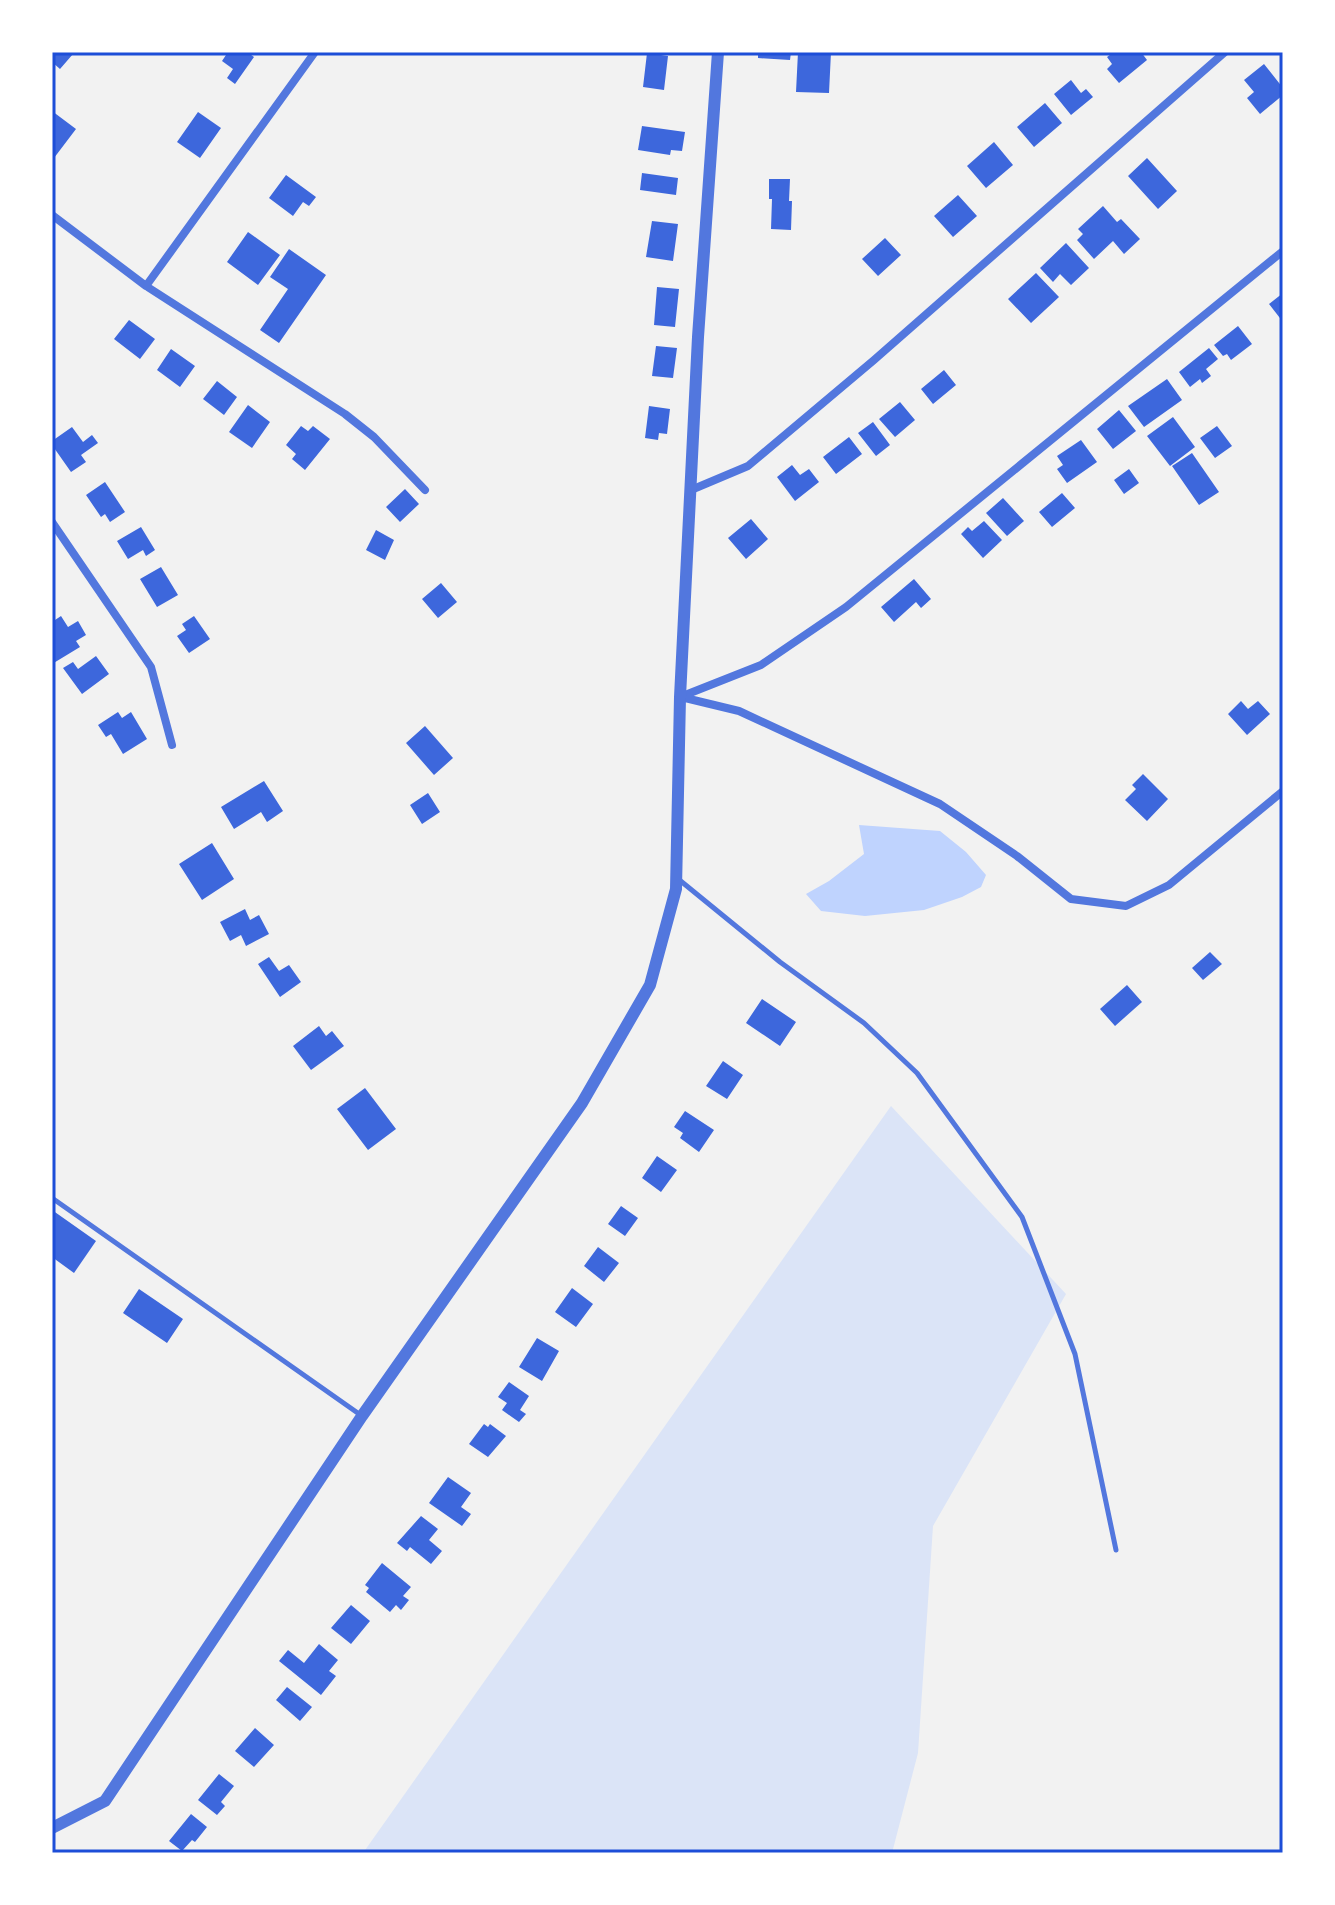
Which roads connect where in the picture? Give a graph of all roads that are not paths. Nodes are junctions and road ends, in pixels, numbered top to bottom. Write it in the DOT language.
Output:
graph roads {
  1 [pos="315,52"];
  2 [pos="718,52"];
  3 [pos="1225,52"];
  4 [pos="52,215"];
  5 [pos="1283,251"];
  6 [pos="146,286"];
  7 [pos="425,490"];
  8 [pos="691,490"];
  9 [pos="52,522"];
  10 [pos="680,697"];
  11 [pos="172,745"];
  12 [pos="1283,791"];
  13 [pos="676,877"];
  14 [pos="52,1198"];
  15 [pos="362,1416"];
  16 [pos="1116,1550"];
  17 [pos="52,1828"];
  1 -- 6 [label="street"];
  2 -- 8 [label="street"];
  3 -- 8 [label="street"];
  4 -- 6 [label="street"];
  5 -- 10 [label="street"];
  6 -- 7 [label="street"];
  8 -- 10 [label="street"];
  9 -- 11 [label="street"];
  10 -- 12 [label="street"];
  10 -- 13 [label="street"];
  13 -- 15 [label="street"];
  13 -- 16 [label="lane"];
  14 -- 15 [label="lane"];
  15 -- 17 [label="street"];
}
